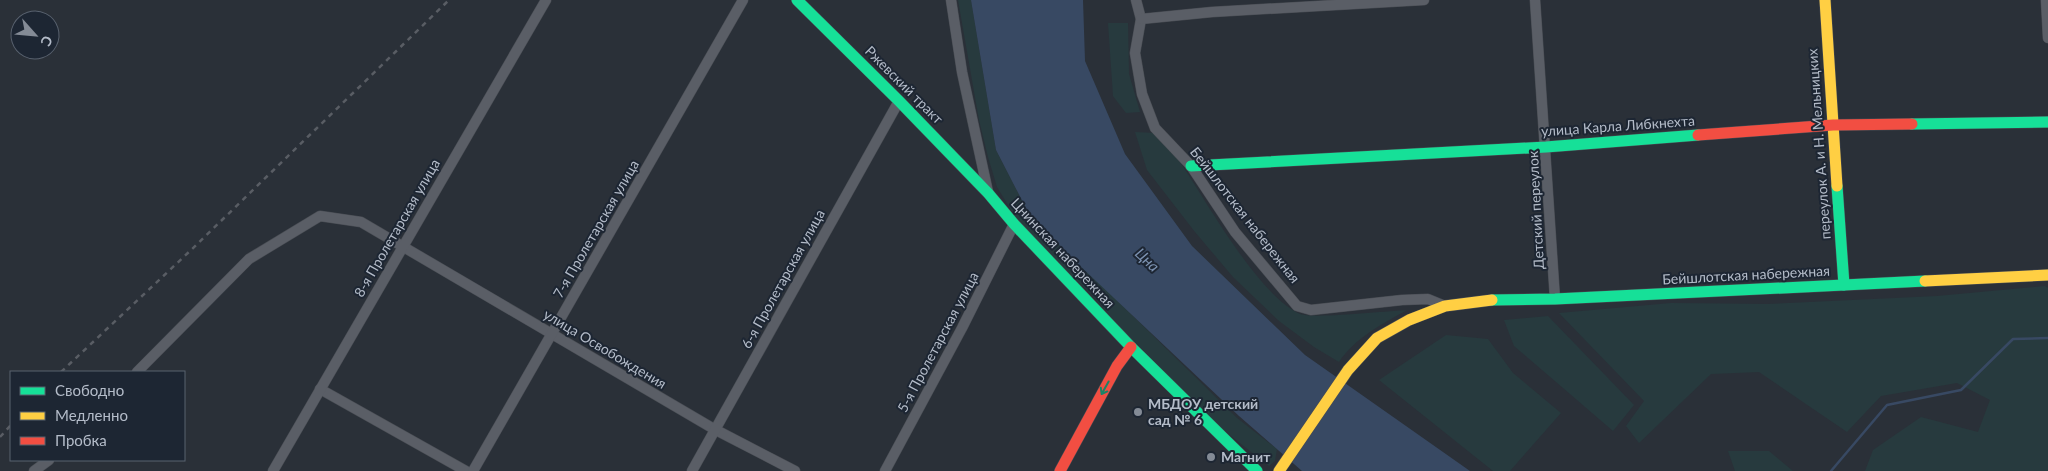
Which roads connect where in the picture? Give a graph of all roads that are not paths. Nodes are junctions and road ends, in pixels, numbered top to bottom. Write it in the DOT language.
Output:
graph roads {
  1 [pos="546,0"];
  2 [pos="743,0"];
  3 [pos="797,0"];
  4 [pos="951,0"];
  5 [pos="1136,0"];
  6 [pos="1424,0"];
  7 [pos="1535,0"];
  8 [pos="1824,0"];
  9 [pos="2046,0"];
  10 [pos="1141,19"];
  11 [pos="2048,38"];
  12 [pos="899,101"];
  13 [pos="2048,122"];
  14 [pos="1833,125"];
  15 [pos="1546,147"];
  16 [pos="1191,166"];
  17 [pos="988,193"];
  18 [pos="1014,224"];
  19 [pos="403,246"];
  20 [pos="2048,275"];
  21 [pos="1844,285"];
  22 [pos="1555,299"];
  23 [pos="1445,306"];
  24 [pos="552,334"];
  25 [pos="1131,347"];
  26 [pos="138,371"];
  27 [pos="320,389"];
  28 [pos="714,429"];
  29 [pos="49,461"];
  30 [pos="1281,467"];
  31 [pos="34,471"];
  32 [pos="273,471"];
  33 [pos="466,471"];
  34 [pos="473,471"];
  35 [pos="692,471"];
  36 [pos="795,471"];
  37 [pos="885,471"];
  38 [pos="1060,471"];
  39 [pos="1257,471"];
  1 -- 19 [label="street, 8-я Пролетарская улица"];
  2 -- 24 [label="street, 7-я Пролетарская улица"];
  3 -- 12 [label="street, Ржевский тракт"];
  4 -- 17 [label="street, Цнинская набережная"];
  5 -- 10 [label="street, Бейшлотская набережная"];
  6 -- 10 [label="street"];
  7 -- 15 [label="street, Детский переулок"];
  8 -- 14 [label="street, переулок А. и Н. Мельницких"];
  9 -- 11 [label="street"];
  10 -- 16 [label="street, Бейшлотская набережная"];
  12 -- 17 [label="street, Ржевский тракт"];
  12 -- 28 [label="street, 6-я Пролетарская улица"];
  13 -- 14 [label="street, улица Карла Либкнехта"];
  14 -- 15 [label="street, улица Карла Либкнехта"];
  14 -- 21 [label="street, переулок А. и Н. Мельницких"];
  15 -- 16 [label="street, улица Карла Либкнехта"];
  15 -- 22 [label="street, Детский переулок"];
  16 -- 23 [label="street, Бейшлотская набережная"];
  17 -- 18 [label="street, Цнинская набережная"];
  18 -- 25 [label="street, Цнинская набережная"];
  18 -- 37 [label="street, 5-я Пролетарская улица"];
  19 -- 24 [label="street, улица Освобождения"];
  19 -- 26 [label="street, улица Освобождения"];
  19 -- 27 [label="street, 8-я Пролетарская улица"];
  20 -- 21 [label="street, Бейшлотская набережная"];
  21 -- 22 [label="street, Бейшлотская набережная"];
  22 -- 23 [label="street, Бейшлотская набережная"];
  23 -- 30 [label="street, Бейшлотская набережная"];
  24 -- 28 [label="street, улица Освобождения"];
  24 -- 34 [label="street, 7-я Пролетарская улица"];
  25 -- 38 [label="street, one-way"];
  25 -- 39 [label="street, Цнинская набережная"];
  27 -- 32 [label="street, 8-я Пролетарская улица"];
  27 -- 33 [label="street"];
  28 -- 35 [label="street, 6-я Пролетарская улица"];
  28 -- 36 [label="street, улица Освобождения"];
  29 -- 31 [label="street"];
}
